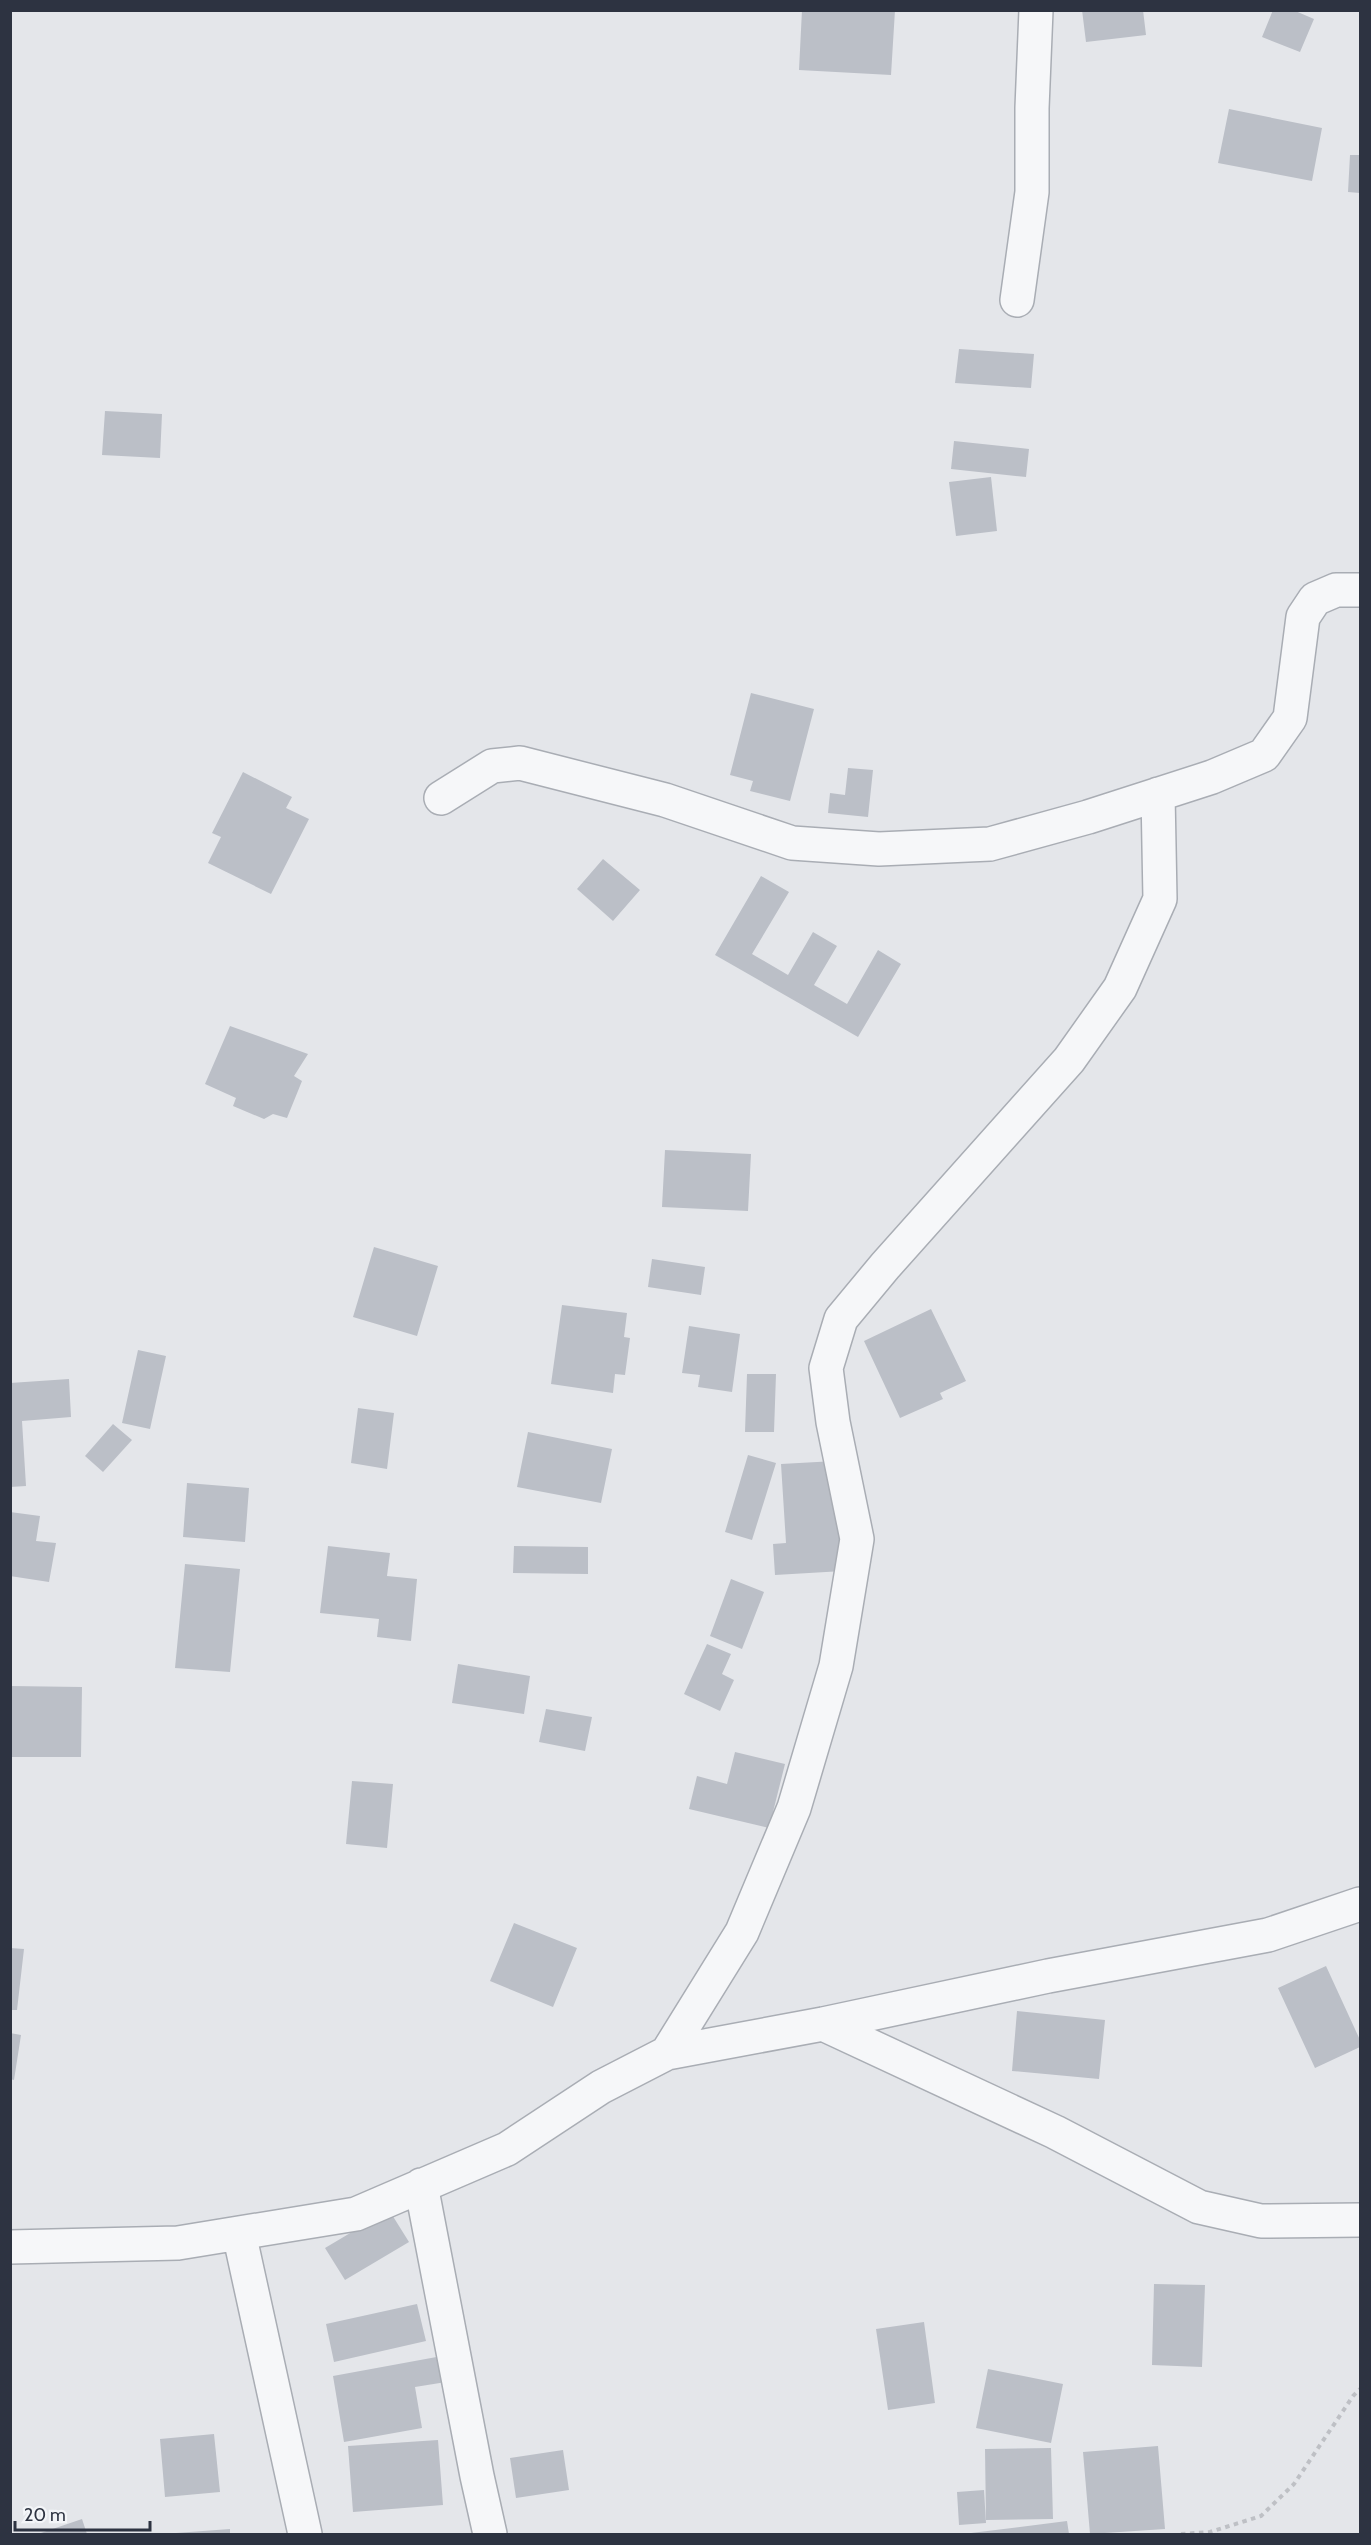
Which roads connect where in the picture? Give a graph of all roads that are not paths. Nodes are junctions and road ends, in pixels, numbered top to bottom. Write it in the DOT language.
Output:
graph roads {
  1 [pos="1036,10"];
  2 [pos="1017,300"];
  3 [pos="1360,590"];
  4 [pos="1158,794"];
  5 [pos="441,798"];
  6 [pos="1360,1904"];
  7 [pos="823,2024"];
  8 [pos="667,2053"];
  9 [pos="421,2185"];
  10 [pos="1360,2220"];
  11 [pos="239,2233"];
  12 [pos="10,2247"];
  13 [pos="305,2535"];
  14 [pos="490,2535"];
  1 -- 2 [label="street"];
  3 -- 4 [label="street"];
  4 -- 5 [label="street"];
  4 -- 8 [label="street"];
  6 -- 7 [label="street"];
  7 -- 8 [label="street"];
  7 -- 10 [label="street"];
  8 -- 9 [label="street"];
  9 -- 11 [label="street"];
  9 -- 14 [label="street"];
  11 -- 12 [label="street"];
  11 -- 13 [label="street"];
}
